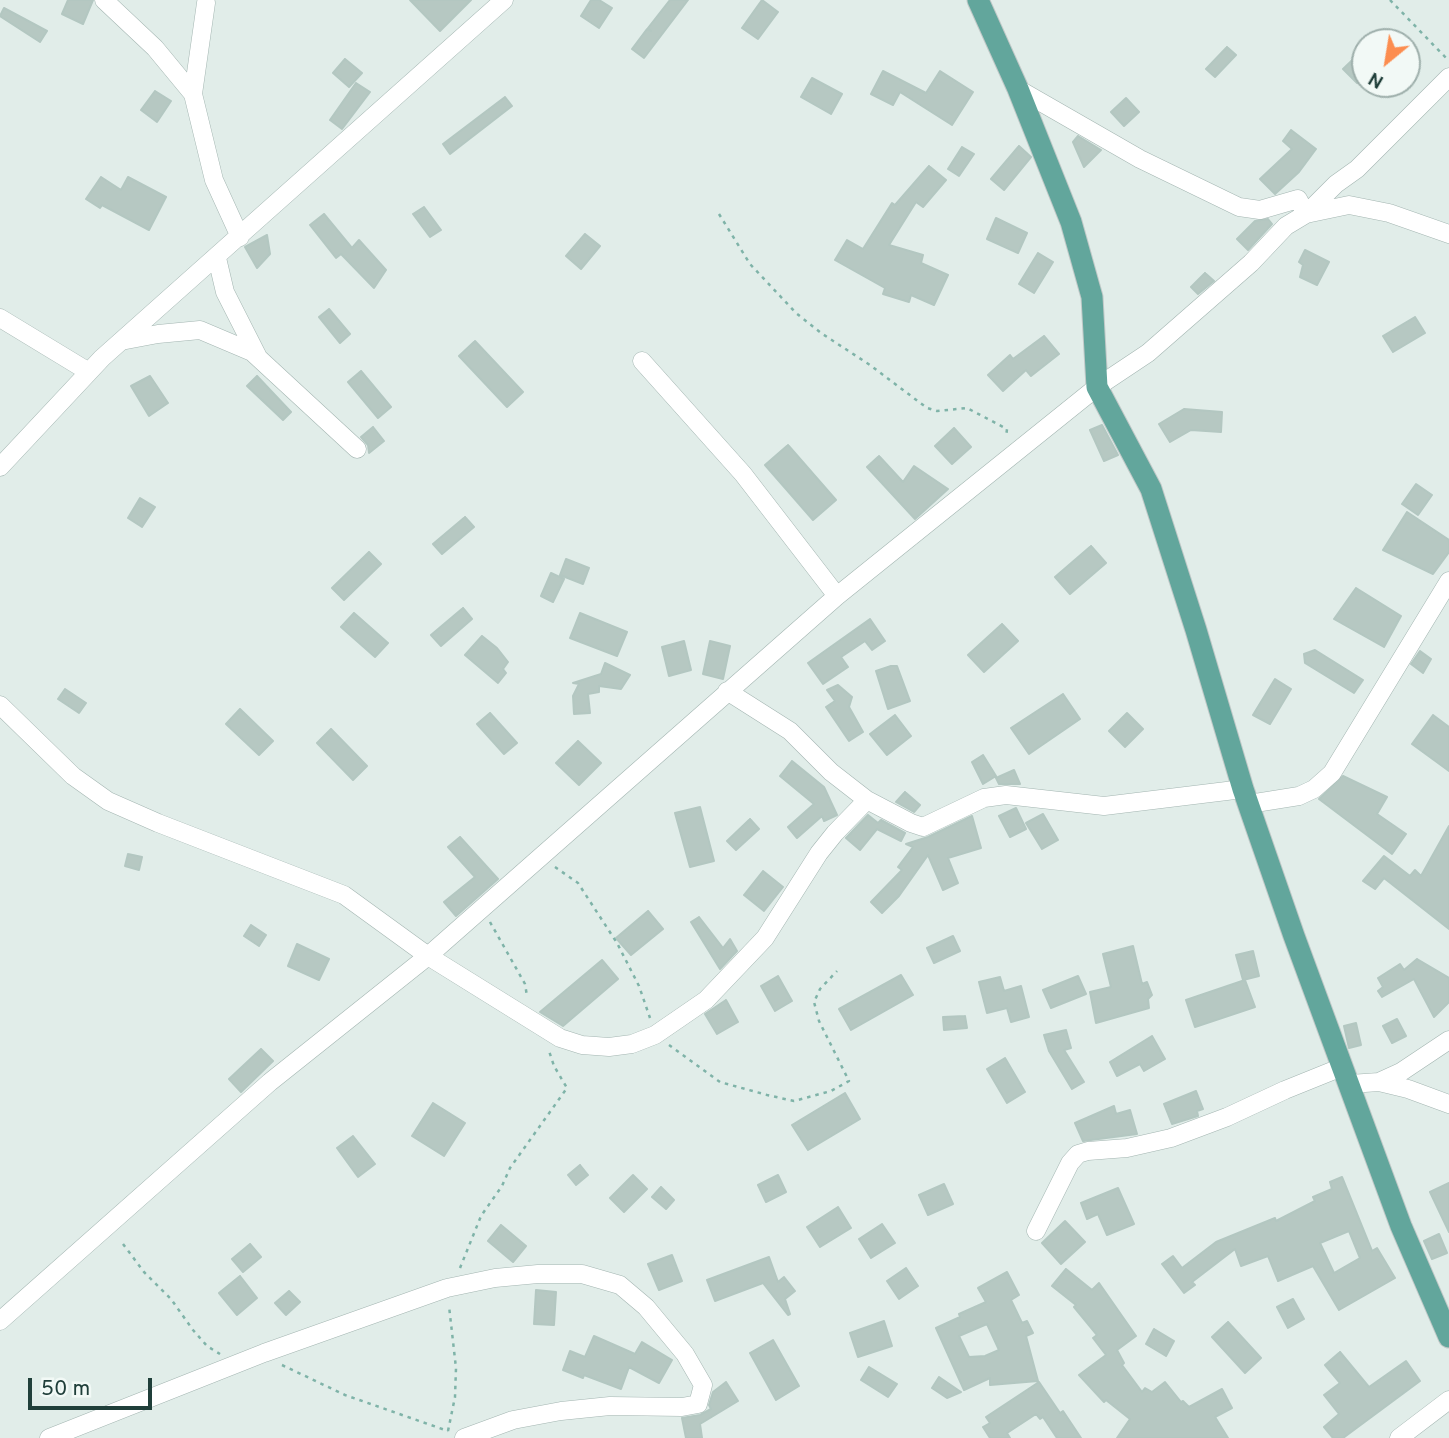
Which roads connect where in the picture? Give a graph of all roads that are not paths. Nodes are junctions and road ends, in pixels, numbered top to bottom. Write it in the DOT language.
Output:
graph roads {
  1 [pos="104,0"];
  2 [pos="505,0"];
  3 [pos="978,0"];
  4 [pos="206,3"];
  5 [pos="1449,77"];
  6 [pos="1018,89"];
  7 [pos="193,94"];
  8 [pos="1306,214"];
  9 [pos="1449,234"];
  10 [pos="240,237"];
  11 [pos="217,258"];
  12 [pos="0,318"];
  13 [pos="121,341"];
  14 [pos="259,359"];
  15 [pos="642,361"];
  16 [pos="89,372"];
  17 [pos="1097,387"];
  18 [pos="357,449"];
  19 [pos="0,467"];
  20 [pos="1449,581"];
  21 [pos="837,596"];
  22 [pos="727,691"];
  23 [pos="0,705"];
  24 [pos="1246,797"];
  25 [pos="867,800"];
  26 [pos="428,956"];
  27 [pos="1449,1040"];
  28 [pos="1346,1076"];
  29 [pos="1379,1082"];
  30 [pos="1449,1104"];
  31 [pos="1036,1231"];
  32 [pos="0,1321"];
  33 [pos="1449,1337"];
  34 [pos="1449,1400"];
  35 [pos="456,1434"];
  36 [pos="48,1438"];
  37 [pos="1399,1438"];
  1 -- 7 [label="street"];
  2 -- 10 [label="street"];
  3 -- 6 [label="main road"];
  4 -- 7 [label="street"];
  5 -- 8 [label="street"];
  6 -- 8 [label="street"];
  6 -- 17 [label="main road"];
  7 -- 10 [label="street"];
  8 -- 9 [label="street"];
  8 -- 17 [label="street"];
  10 -- 11 [label="street"];
  11 -- 13 [label="street"];
  11 -- 14 [label="street"];
  12 -- 16 [label="street"];
  13 -- 14 [label="street"];
  13 -- 16 [label="street"];
  14 -- 18 [label="street"];
  15 -- 21 [label="street"];
  16 -- 19 [label="street"];
  17 -- 21 [label="street"];
  17 -- 24 [label="main road"];
  20 -- 24 [label="street"];
  21 -- 22 [label="street"];
  22 -- 25 [label="street"];
  22 -- 26 [label="street"];
  23 -- 26 [label="street"];
  24 -- 25 [label="street"];
  24 -- 28 [label="main road"];
  25 -- 26 [label="street"];
  26 -- 32 [label="street"];
  27 -- 29 [label="street"];
  28 -- 29 [label="street"];
  28 -- 31 [label="street"];
  28 -- 33 [label="main road"];
  29 -- 30 [label="street"];
  34 -- 37 [label="street"];
  35 -- 36 [label="street"];
}
